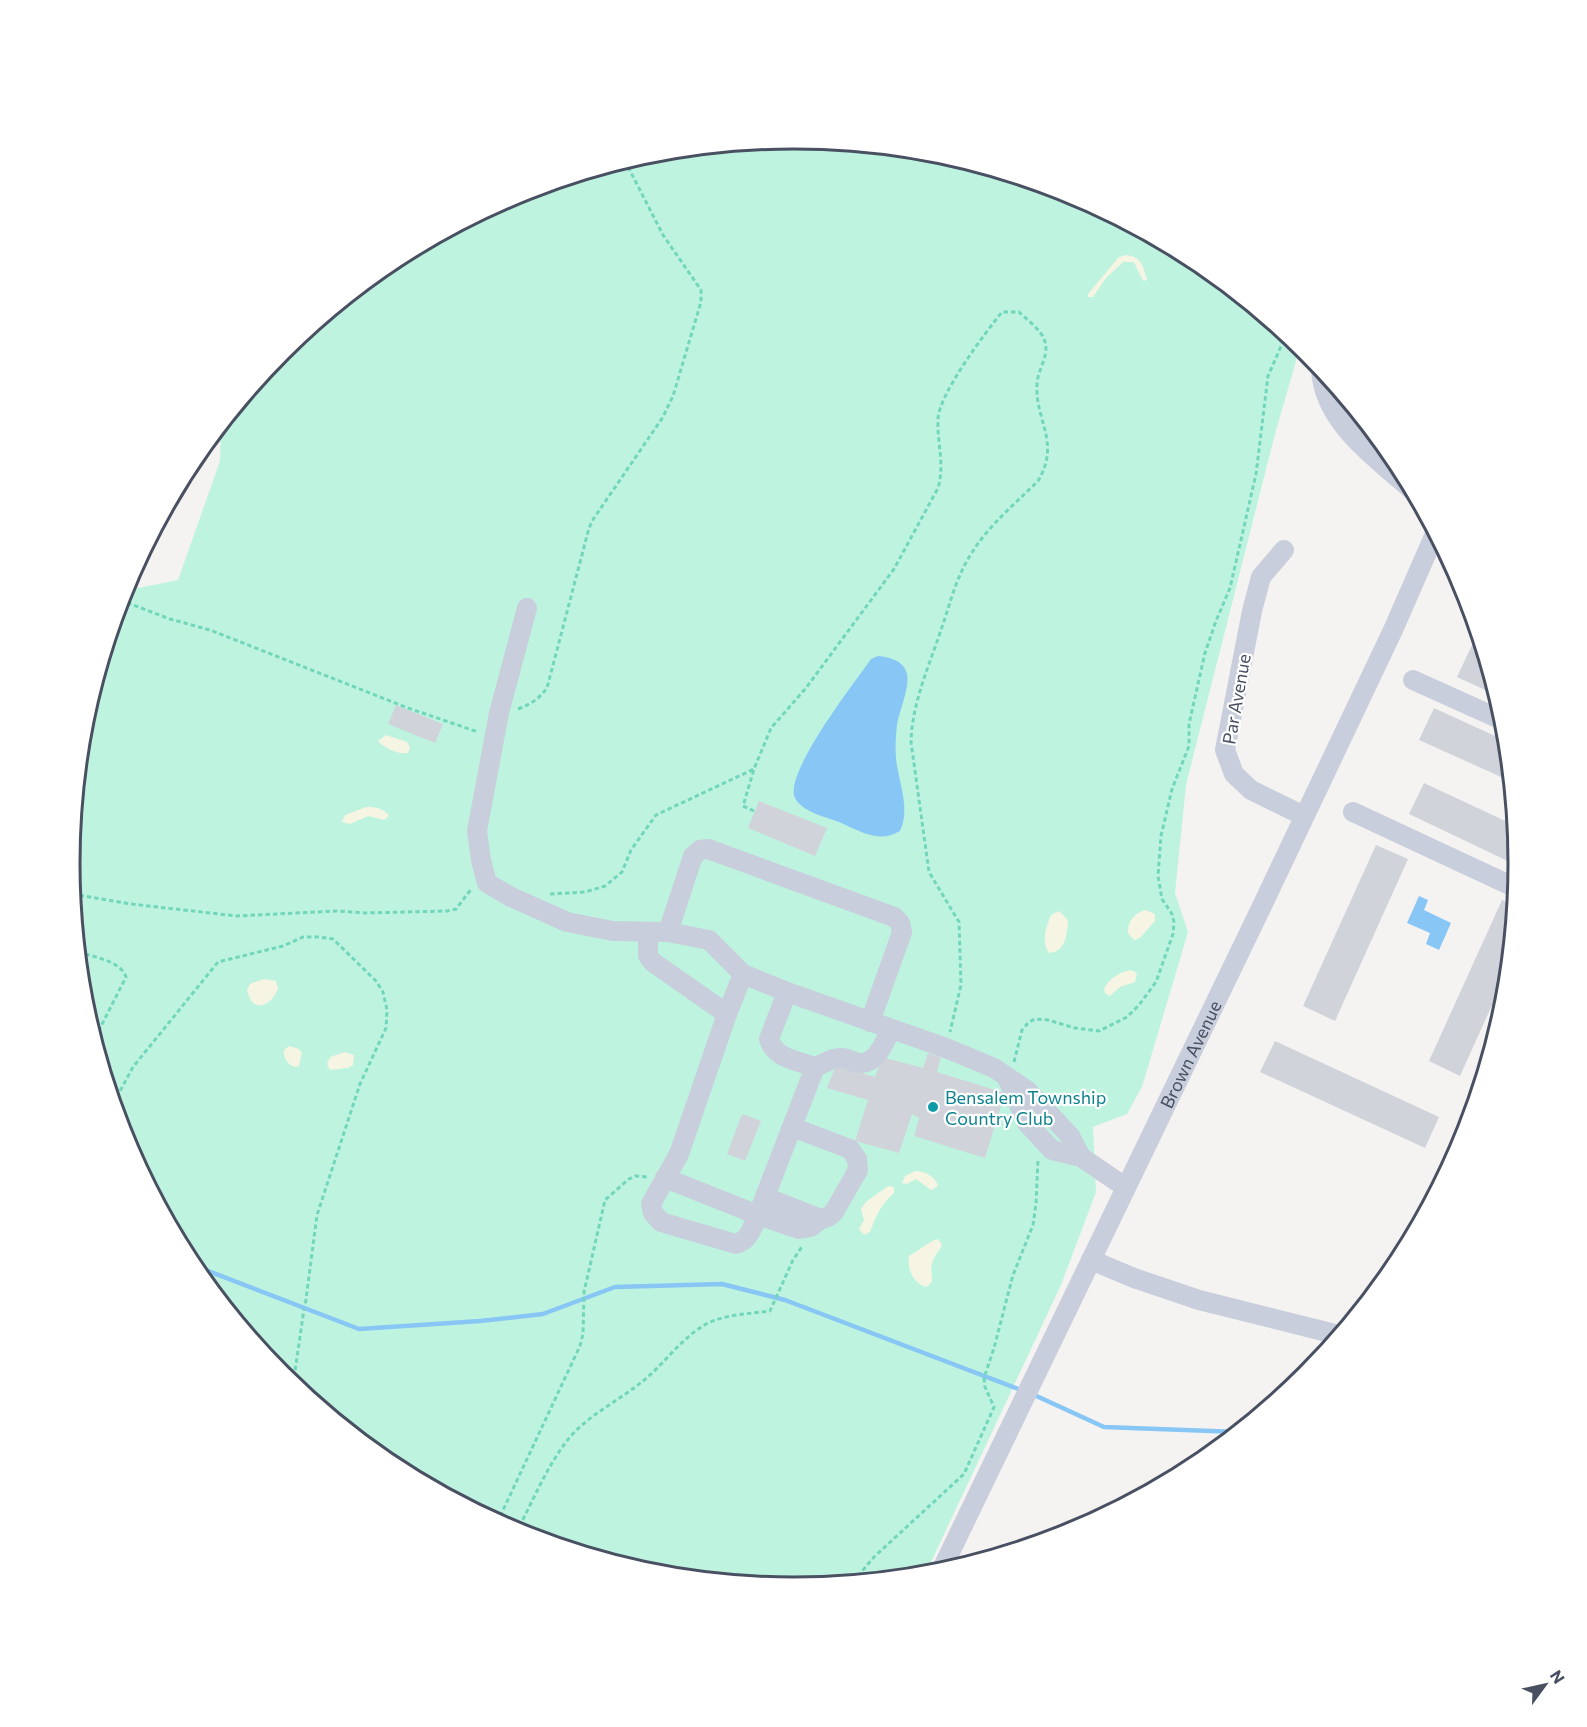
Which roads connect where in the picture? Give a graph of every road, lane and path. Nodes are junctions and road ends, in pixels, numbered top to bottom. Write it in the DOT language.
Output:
graph roads {
  1 [pos="629,169"];
  2 [pos="1282,344"];
  3 [pos="1324,387"];
  4 [pos="1388,469"];
  5 [pos="1431,543"];
  6 [pos="1284,550"];
  7 [pos="129,603"];
  8 [pos="527,608"];
  9 [pos="1413,680"];
  10 [pos="499,713"];
  11 [pos="1492,716"];
  12 [pos="494,737"];
  13 [pos="754,769"];
  14 [pos="754,811"];
  15 [pos="1353,812"];
  16 [pos="1304,816"];
  17 [pos="487,883"];
  18 [pos="1507,884"];
  19 [pos="548,894"];
  20 [pos="81,895"];
  21 [pos="648,932"];
  22 [pos="668,932"];
  23 [pos="86,955"];
  24 [pos="743,974"];
  25 [pos="787,992"];
  26 [pos="727,1014"];
  27 [pos="870,1022"];
  28 [pos="99,1029"];
  29 [pos="891,1030"];
  30 [pos="946,1048"];
  31 [pos="815,1067"];
  32 [pos="1007,1078"];
  33 [pos="118,1095"];
  34 [pos="792,1127"];
  35 [pos="1038,1137"];
  36 [pos="1081,1157"];
  37 [pos="665,1178"];
  38 [pos="1125,1187"];
  39 [pos="765,1197"];
  40 [pos="758,1215"];
  41 [pos="821,1219"];
  42 [pos="803,1243"];
  43 [pos="1090,1260"];
  44 [pos="1331,1333"];
  45 [pos="295,1373"];
  46 [pos="501,1514"];
  47 [pos="521,1523"];
  48 [pos="946,1561"];
  49 [pos="859,1574"];
  1 -- 10 [label="path"];
  2 -- 32 [label="path"];
  3 -- 4 [label="street"];
  5 -- 16 [label="street, Brown Avenue"];
  6 -- 16 [label="street, Par Avenue"];
  7 -- 12 [label="path"];
  8 -- 10 [label="street"];
  9 -- 11 [label="street"];
  10 -- 12 [label="street"];
  12 -- 17 [label="street"];
  13 -- 14 [label="path"];
  13 -- 19 [label="path"];
  13 -- 30 [label="path"];
  15 -- 18 [label="street"];
  16 -- 38 [label="street, Brown Avenue"];
  17 -- 20 [label="path"];
  17 -- 21 [label="street"];
  21 -- 22 [label="street"];
  21 -- 26 [label="street"];
  22 -- 24 [label="street"];
  22 -- 27 [label="street"];
  23 -- 28 [label="path"];
  24 -- 25 [label="street"];
  24 -- 26 [label="street"];
  25 -- 27 [label="street"];
  25 -- 31 [label="street"];
  26 -- 37 [label="street"];
  27 -- 29 [label="street"];
  29 -- 30 [label="street"];
  29 -- 31 [label="street"];
  30 -- 32 [label="street"];
  31 -- 34 [label="street"];
  32 -- 35 [label="street"];
  32 -- 36 [label="street"];
  33 -- 45 [label="path"];
  34 -- 39 [label="street"];
  34 -- 41 [label="street"];
  35 -- 36 [label="street"];
  35 -- 49 [label="path"];
  36 -- 38 [label="street"];
  37 -- 40 [label="street"];
  37 -- 40 [label="street"];
  37 -- 46 [label="path"];
  38 -- 43 [label="street, Brown Avenue"];
  39 -- 40 [label="street"];
  39 -- 41 [label="street"];
  40 -- 41 [label="street"];
  42 -- 47 [label="path"];
  43 -- 44 [label="street"];
  43 -- 48 [label="street, Brown Avenue"];
}
